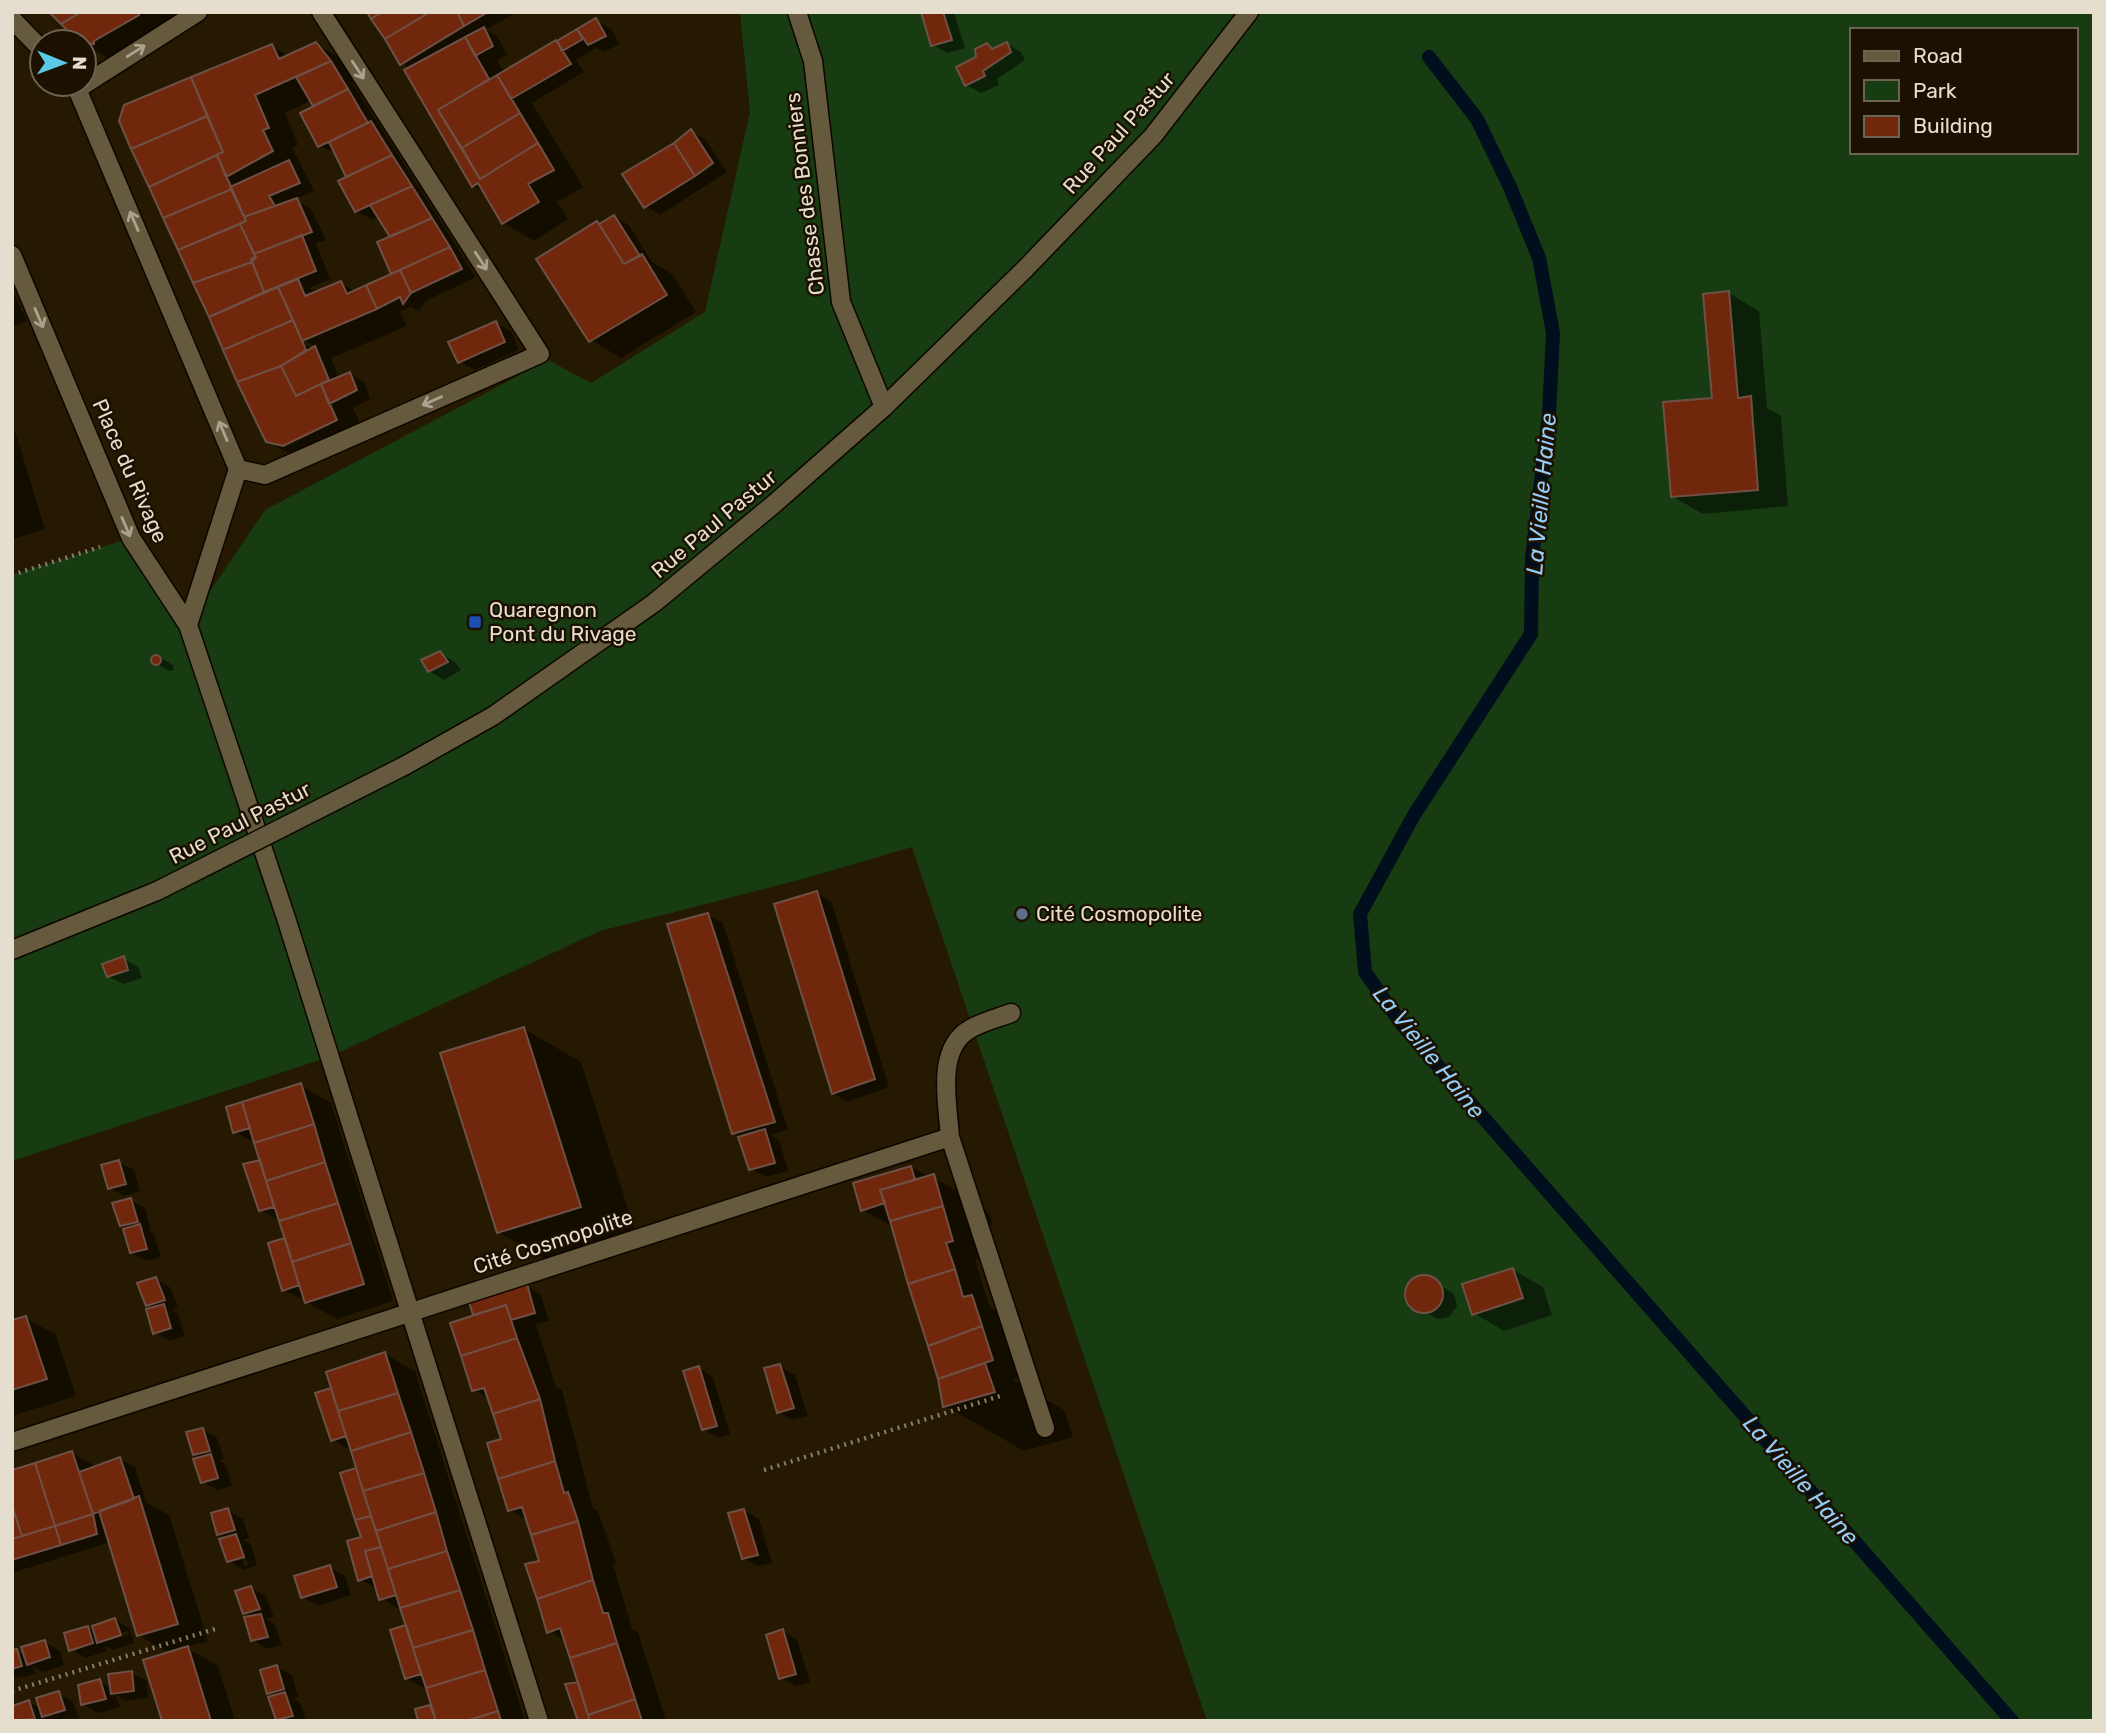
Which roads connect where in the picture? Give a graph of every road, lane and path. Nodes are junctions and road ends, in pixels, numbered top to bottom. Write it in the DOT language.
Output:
graph roads {
  1 [pos="198,12"];
  2 [pos="321,12"];
  3 [pos="797,12"];
  4 [pos="1249,12"];
  5 [pos="12,19"];
  6 [pos="28,36"];
  7 [pos="98,73"];
  8 [pos="82,98"];
  9 [pos="12,255"];
  10 [pos="884,407"];
  11 [pos="238,468"];
  12 [pos="131,538"];
  13 [pos="12,575"];
  14 [pos="188,625"];
  15 [pos="12,950"];
  16 [pos="1011,1013"];
  17 [pos="950,1137"];
  18 [pos="410,1313"];
  19 [pos="1031,1387"];
  20 [pos="1045,1428"];
  21 [pos="12,1442"];
  22 [pos="764,1470"];
  23 [pos="215,1629"];
  24 [pos="12,1690"];
  25 [pos="539,1721"];
  7 -- 1 [label="street, one-way"];
  2 -- 11 [label="street, one-way"];
  3 -- 10 [label="street, Chasse des Bonniers"];
  4 -- 10 [label="street, Rue Paul Pastur"];
  5 -- 6 [label="street"];
  11 -- 8 [label="street, one-way"];
  9 -- 12 [label="street, Place du Rivage, one-way"];
  10 -- 15 [label="street, Rue Paul Pastur, bridge"];
  11 -- 14 [label="street"];
  12 -- 13 [label="path"];
  12 -- 14 [label="street, Place du Rivage"];
  14 -- 18 [label="street, Place du Rivage"];
  16 -- 17 [label="street"];
  17 -- 18 [label="street, Cité Cosmopolite"];
  17 -- 19 [label="street"];
  18 -- 21 [label="street, Cité Cosmopolite"];
  18 -- 25 [label="street"];
  19 -- 20 [label="street"];
  19 -- 22 [label="path"];
  23 -- 24 [label="path"];
}
